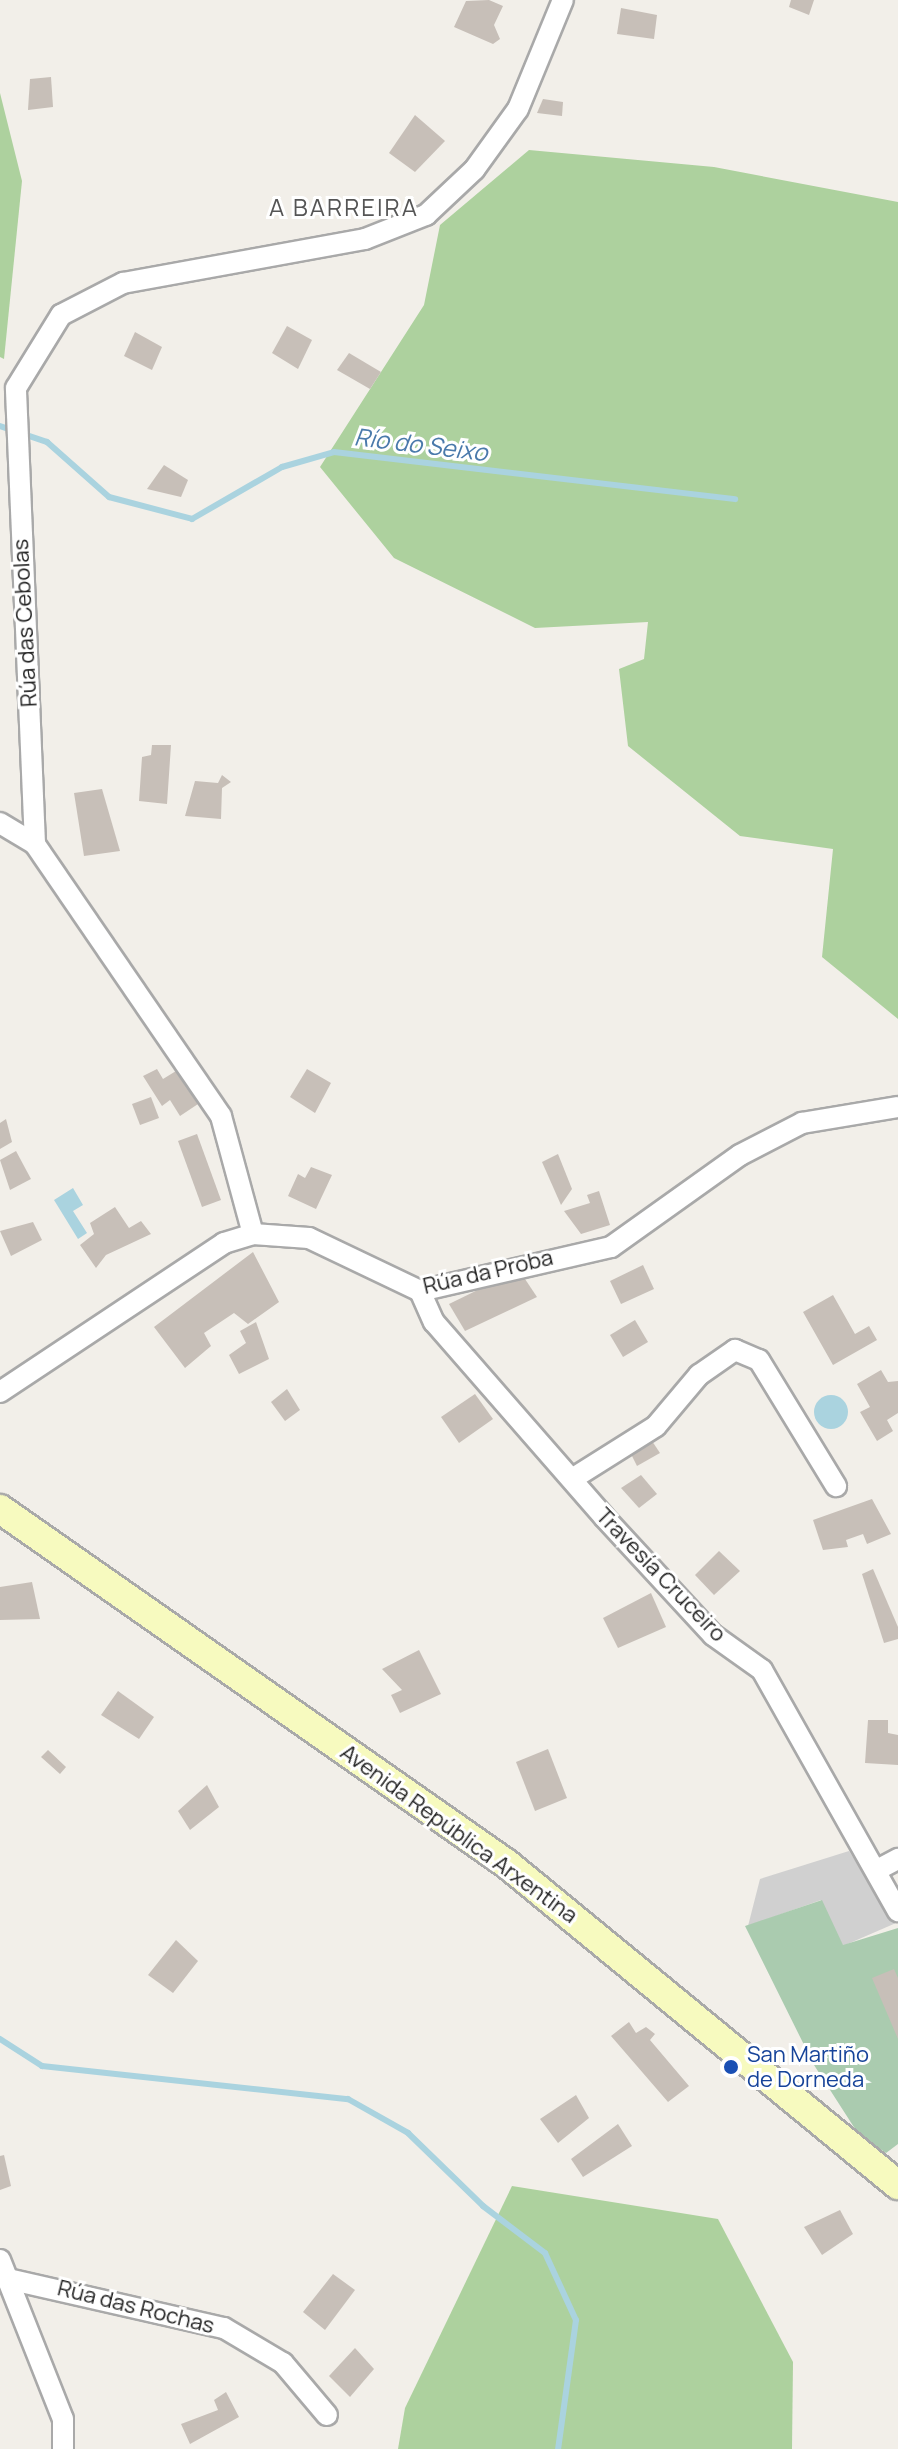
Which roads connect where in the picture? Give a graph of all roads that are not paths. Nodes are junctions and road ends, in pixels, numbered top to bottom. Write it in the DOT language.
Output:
graph roads {
  1 [pos="563,0"];
  2 [pos="0,823"];
  3 [pos="35,844"];
  4 [pos="898,1107"];
  5 [pos="253,1234"];
  6 [pos="420,1291"];
  7 [pos="0,1392"];
  8 [pos="572,1479"];
  9 [pos="836,1486"];
  10 [pos="0,1509"];
  11 [pos="898,1859"];
  12 [pos="877,1870"];
  13 [pos="898,1911"];
  14 [pos="898,2185"];
  15 [pos="0,2260"];
  16 [pos="8,2279"];
  17 [pos="327,2415"];
  18 [pos="63,2449"];
  1 -- 3 [label="street, Rúa das Cebolas"];
  2 -- 3 [label="street"];
  3 -- 5 [label="street"];
  4 -- 6 [label="street, Rúa da Proba"];
  5 -- 6 [label="street, Rúa da Proba"];
  5 -- 7 [label="street, Rúa da Proba"];
  6 -- 8 [label="street, Travesía Cruceiro"];
  8 -- 9 [label="street"];
  8 -- 12 [label="street, Travesía Cruceiro"];
  10 -- 14 [label="main road, Avenida República Arxentina"];
  11 -- 12 [label="street"];
  12 -- 13 [label="street, Travesía Cruceiro"];
  15 -- 16 [label="street"];
  16 -- 17 [label="street, Rúa das Rochas"];
  16 -- 18 [label="street"];
}
